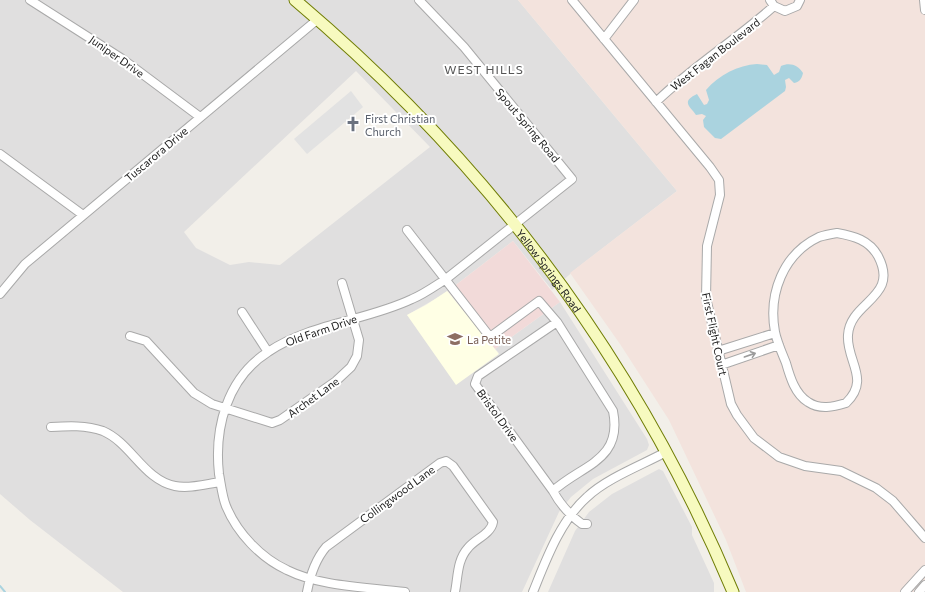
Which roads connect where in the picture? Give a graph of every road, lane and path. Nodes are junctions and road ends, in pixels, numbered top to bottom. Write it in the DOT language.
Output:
graph roads {
  1 [pos="30,0"];
  2 [pos="295,0"];
  3 [pos="419,0"];
  4 [pos="572,0"];
  5 [pos="634,0"];
  6 [pos="800,0"];
  7 [pos="924,0"];
  8 [pos="772,3"];
  9 [pos="925,10"];
  10 [pos="318,19"];
  11 [pos="604,39"];
  12 [pos="656,102"];
  13 [pos="200,117"];
  14 [pos="0,154"];
  15 [pos="83,215"];
  16 [pos="515,222"];
  17 [pos="407,230"];
  18 [pos="446,279"];
  19 [pos="342,283"];
  20 [pos="0,292"];
  21 [pos="242,312"];
  22 [pos="352,319"];
  23 [pos="556,322"];
  24 [pos="775,333"];
  25 [pos="130,336"];
  26 [pos="779,345"];
  27 [pos="718,351"];
  28 [pos="268,352"];
  29 [pos="721,365"];
  30 [pos="224,408"];
  31 [pos="51,427"];
  32 [pos="666,452"];
  33 [pos="220,482"];
  34 [pos="553,491"];
  35 [pos="572,514"];
  36 [pos="589,525"];
  37 [pos="925,538"];
  38 [pos="925,570"];
  39 [pos="310,579"];
  40 [pos="925,585"];
  41 [pos="307,592"];
  42 [pos="405,592"];
  43 [pos="455,592"];
  44 [pos="533,592"];
  45 [pos="732,592"];
  46 [pos="905,592"];
  47 [pos="919,592"];
  1 -- 13 [label="street, Juniper Drive"];
  2 -- 10 [label="main road, Yellow Springs Road"];
  3 -- 16 [label="street, Spout Spring Road"];
  4 -- 11 [label="street, First Flight Court"];
  5 -- 11 [label="street"];
  6 -- 8 [label="street"];
  7 -- 9 [label="street"];
  8 -- 12 [label="street, West Fagan Boulevard"];
  10 -- 13 [label="street, Tuscarora Drive"];
  10 -- 16 [label="main road, Yellow Springs Road"];
  11 -- 12 [label="street, First Flight Court"];
  12 -- 27 [label="street, First Flight Court"];
  13 -- 15 [label="street, Tuscarora Drive"];
  14 -- 15 [label="street"];
  15 -- 20 [label="street, Tuscarora Drive"];
  16 -- 18 [label="street, Old Farm Drive"];
  16 -- 32 [label="main road, Yellow Springs Road"];
  17 -- 18 [label="street"];
  18 -- 22 [label="street, Old Farm Drive"];
  18 -- 23 [label="street"];
  19 -- 22 [label="street, Archet Lane"];
  21 -- 28 [label="street"];
  22 -- 28 [label="street, Old Farm Drive"];
  22 -- 30 [label="street, Archet Lane"];
  23 -- 34 [label="street"];
  23 -- 34 [label="street, Bristol Drive"];
  24 -- 26 [label="street"];
  24 -- 26 [label="street"];
  24 -- 27 [label="street"];
  25 -- 30 [label="street, Archet Lane"];
  29 -- 26 [label="street, one-way"];
  27 -- 29 [label="street, First Flight Court"];
  28 -- 30 [label="street, Old Farm Drive"];
  29 -- 37 [label="street, First Flight Court"];
  30 -- 33 [label="street, Old Farm Drive"];
  31 -- 33 [label="street"];
  32 -- 35 [label="street"];
  32 -- 45 [label="main road, Yellow Springs Road"];
  33 -- 39 [label="street, Old Farm Drive"];
  34 -- 35 [label="street, Bristol Drive"];
  35 -- 36 [label="street, Bristol Drive"];
  35 -- 44 [label="street"];
  38 -- 46 [label="street"];
  39 -- 41 [label="street"];
  39 -- 42 [label="street, Old Farm Drive"];
  39 -- 43 [label="street, Collingwood Lane"];
  40 -- 47 [label="street"];
}
